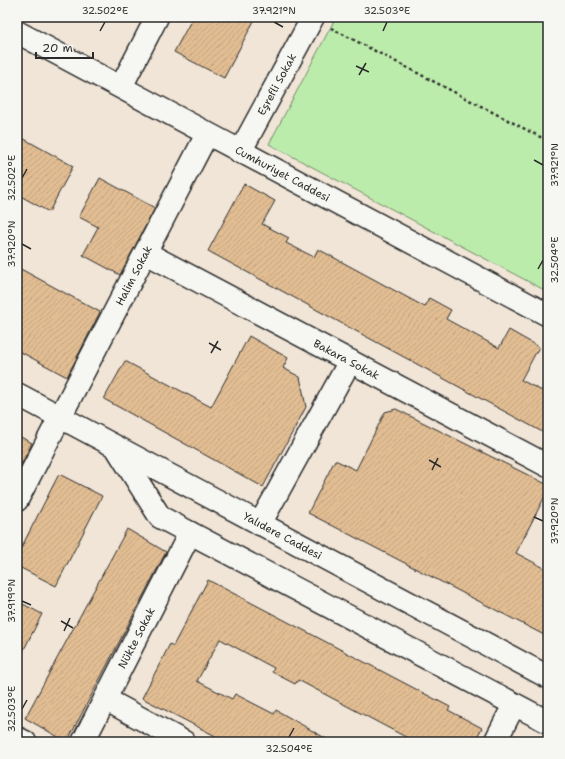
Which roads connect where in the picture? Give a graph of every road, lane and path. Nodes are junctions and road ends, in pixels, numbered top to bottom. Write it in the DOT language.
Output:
graph roads {
  1 [pos="157,17"];
  2 [pos="313,18"];
  3 [pos="17,32"];
  4 [pos="120,87"];
  5 [pos="207,134"];
  6 [pos="548,141"];
  7 [pos="240,152"];
  8 [pos="146,253"];
  9 [pos="548,315"];
  10 [pos="350,361"];
  11 [pos="17,394"];
  12 [pos="61,417"];
  13 [pos="116,447"];
  14 [pos="548,466"];
  15 [pos="17,500"];
  16 [pos="260,524"];
  17 [pos="190,533"];
  18 [pos="548,677"];
  19 [pos="105,699"];
  20 [pos="514,705"];
  21 [pos="548,722"];
  22 [pos="17,738"];
  23 [pos="25,742"];
  24 [pos="83,742"];
  25 [pos="184,742"];
  26 [pos="495,742"];
  1 -- 4 [label="street"];
  2 -- 6 [label="path"];
  2 -- 7 [label="street, Eşrefli Sokak"];
  3 -- 4 [label="street, Cumhuriyet Caddesi"];
  4 -- 5 [label="street, Cumhuriyet Caddesi"];
  5 -- 7 [label="street, Cumhuriyet Caddesi"];
  5 -- 8 [label="street, Halim Sokak"];
  7 -- 9 [label="street, Cumhuriyet Caddesi"];
  8 -- 10 [label="street, Bakara Sokak"];
  8 -- 12 [label="street, Halim Sokak"];
  10 -- 14 [label="street, Bakara Sokak"];
  10 -- 16 [label="street"];
  11 -- 12 [label="street, Yalıdere Caddesi"];
  12 -- 13 [label="street, Yalıdere Caddesi"];
  12 -- 15 [label="street, Halim Sokak"];
  13 -- 16 [label="street, Yalıdere Caddesi"];
  13 -- 17 [label="street"];
  16 -- 18 [label="street, Yalıdere Caddesi"];
  17 -- 19 [label="street, Nükte Sokak"];
  17 -- 20 [label="street"];
  19 -- 24 [label="street, Nükte Sokak"];
  19 -- 25 [label="street"];
  20 -- 21 [label="street"];
  20 -- 26 [label="street"];
  22 -- 23 [label="street"];
}
